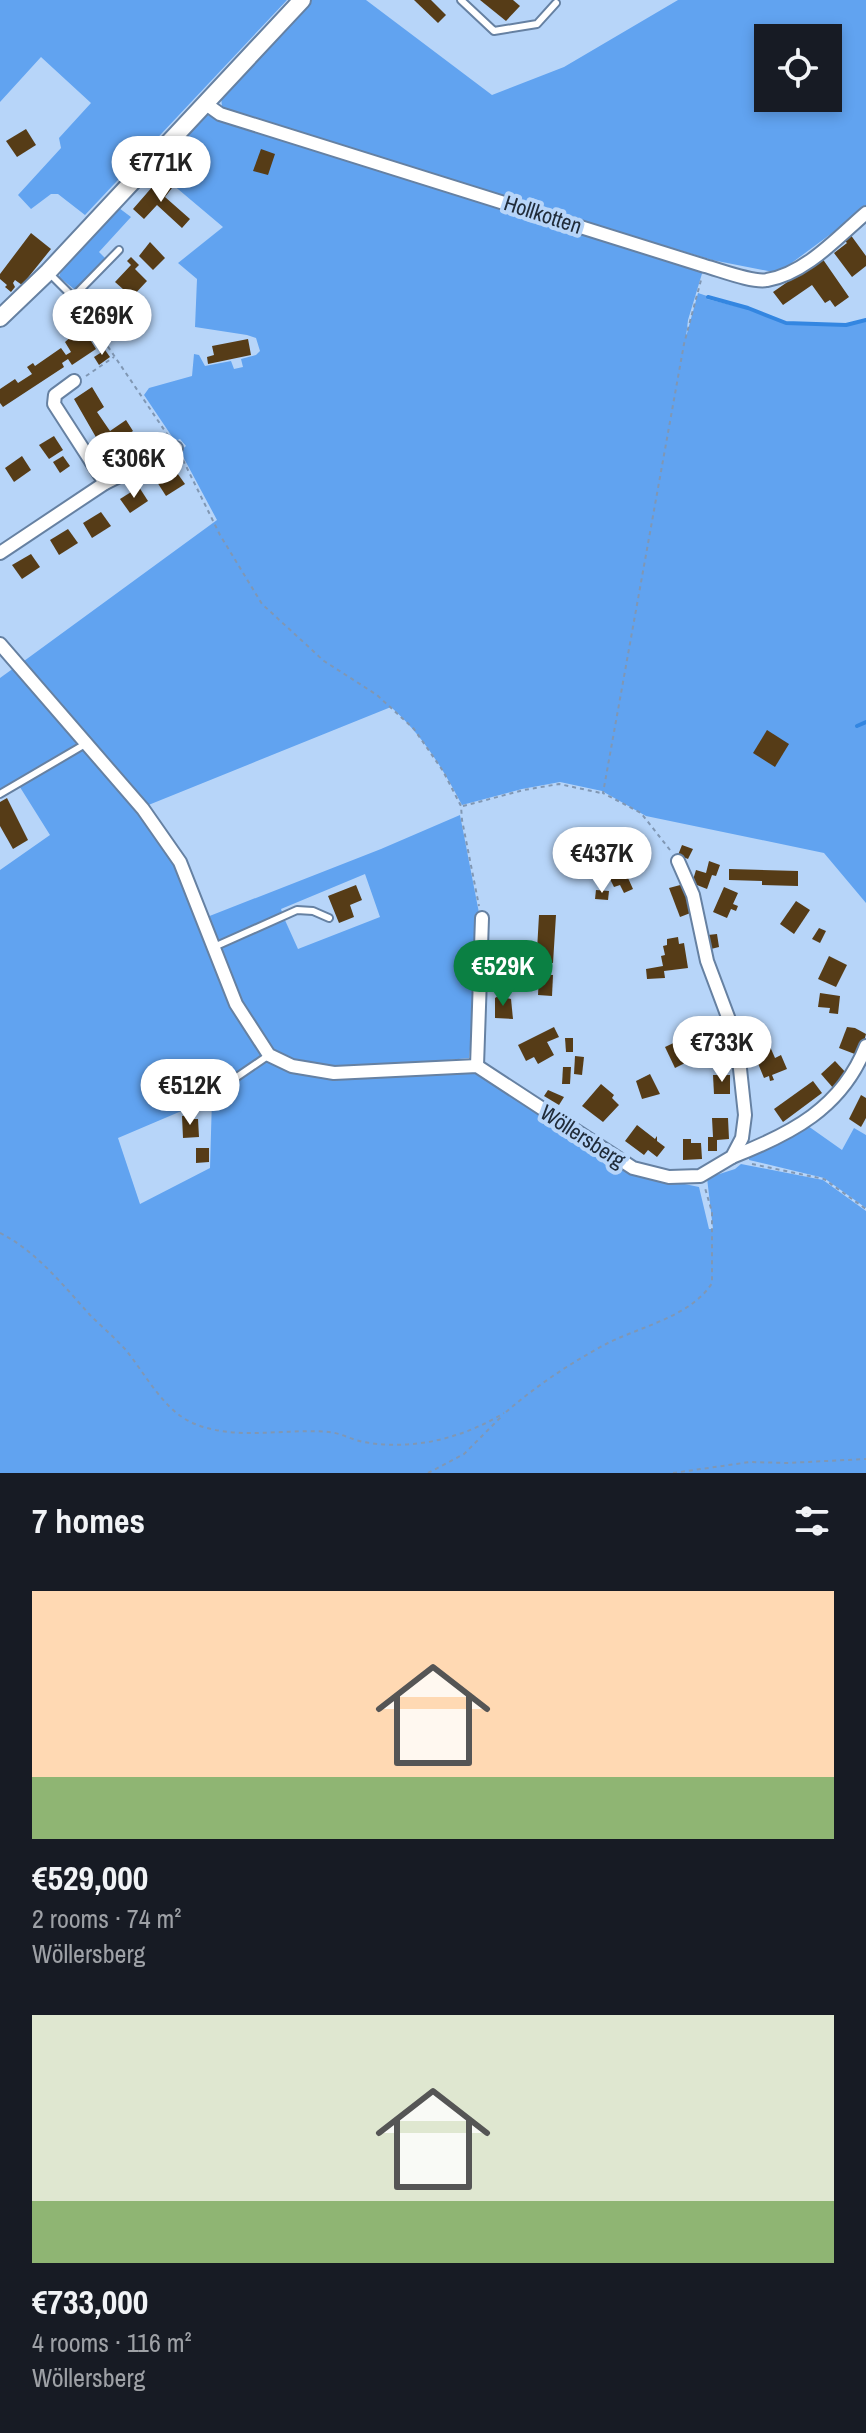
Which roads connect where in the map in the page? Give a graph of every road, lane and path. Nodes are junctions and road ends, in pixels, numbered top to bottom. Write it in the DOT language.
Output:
graph roads {
  1 [pos="302,0"];
  2 [pos="461,0"];
  3 [pos="556,3"];
  4 [pos="206,104"];
  5 [pos="866,213"];
  6 [pos="119,250"];
  7 [pos="705,266"];
  8 [pos="48,272"];
  9 [pos="73,297"];
  10 [pos="84,313"];
  11 [pos="0,318"];
  12 [pos="116,356"];
  13 [pos="74,381"];
  14 [pos="176,448"];
  15 [pos="105,483"];
  16 [pos="0,553"];
  17 [pos="0,644"];
  18 [pos="87,743"];
  19 [pos="603,793"];
  20 [pos="0,794"];
  21 [pos="461,806"];
  22 [pos="678,861"];
  23 [pos="329,918"];
  24 [pos="482,918"];
  25 [pos="214,947"];
  26 [pos="866,1046"];
  27 [pos="269,1055"];
  28 [pos="481,1069"];
  29 [pos="212,1094"];
  30 [pos="732,1157"];
  31 [pos="700,1176"];
  32 [pos="866,1209"];
  33 [pos="0,1233"];
  34 [pos="504,1413"];
  35 [pos="866,1459"];
  36 [pos="428,1473"];
  37 [pos="673,1473"];
  1 -- 4 [label="main road"];
  2 -- 3 [label="lane"];
  4 -- 7 [label="street, Hollkotten"];
  4 -- 8 [label="main road"];
  5 -- 7 [label="street, Hollkotten"];
  6 -- 9 [label="lane"];
  7 -- 19 [label="path"];
  8 -- 9 [label="lane"];
  8 -- 11 [label="main road"];
  9 -- 10 [label="lane"];
  10 -- 12 [label="path"];
  12 -- 13 [label="path"];
  12 -- 14 [label="path"];
  13 -- 15 [label="street"];
  14 -- 15 [label="street"];
  14 -- 21 [label="path"];
  15 -- 16 [label="street"];
  17 -- 18 [label="street"];
  18 -- 20 [label="lane"];
  18 -- 25 [label="street"];
  19 -- 21 [label="path"];
  19 -- 22 [label="path"];
  21 -- 24 [label="path"];
  22 -- 30 [label="street"];
  23 -- 25 [label="lane"];
  24 -- 28 [label="street"];
  25 -- 27 [label="street"];
  26 -- 30 [label="street"];
  27 -- 28 [label="street"];
  27 -- 29 [label="lane"];
  28 -- 31 [label="street, Wöllersberg"];
  30 -- 31 [label="street"];
  30 -- 32 [label="path"];
  31 -- 34 [label="path"];
  33 -- 34 [label="path"];
  34 -- 36 [label="path"];
  35 -- 37 [label="path"];
}
